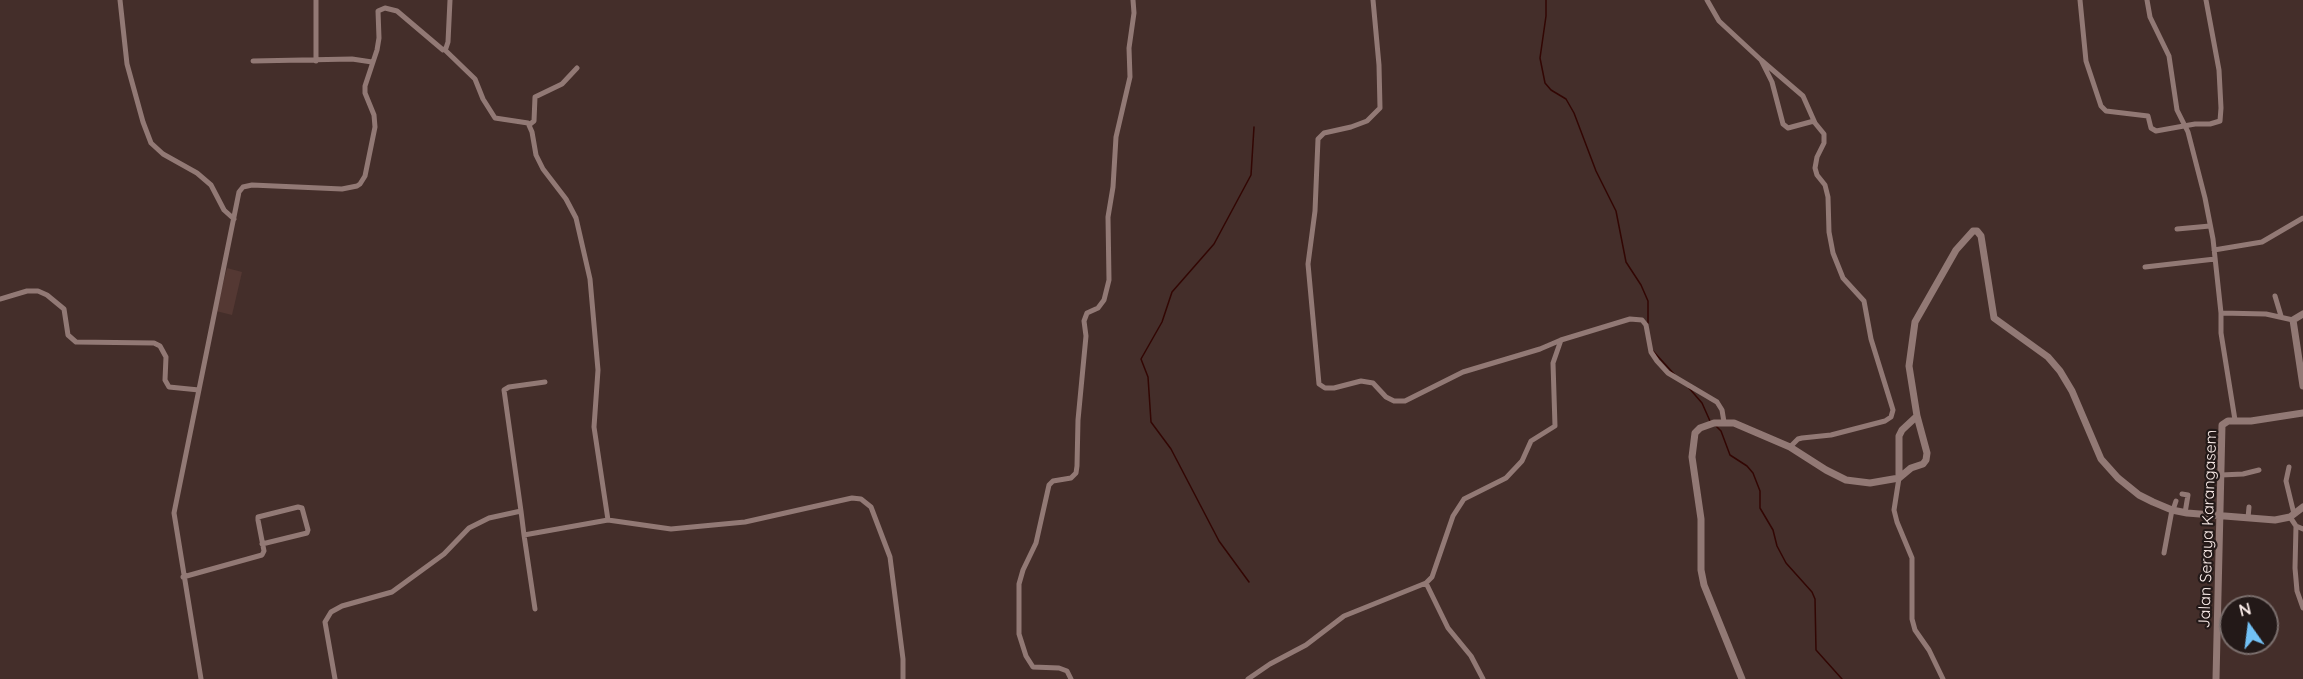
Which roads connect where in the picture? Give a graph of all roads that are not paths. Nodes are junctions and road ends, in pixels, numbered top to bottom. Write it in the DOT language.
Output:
graph roads {
  1 [pos="120,0"];
  2 [pos="316,0"];
  3 [pos="450,0"];
  4 [pos="1133,0"];
  5 [pos="1373,0"];
  6 [pos="1707,0"];
  7 [pos="2080,0"];
  8 [pos="2147,0"];
  9 [pos="2206,0"];
  10 [pos="445,50"];
  11 [pos="1761,60"];
  12 [pos="253,61"];
  13 [pos="316,61"];
  14 [pos="372,62"];
  15 [pos="577,68"];
  16 [pos="1814,121"];
  17 [pos="529,125"];
  18 [pos="2185,126"];
  19 [pos="2303,218"];
  20 [pos="234,219"];
  21 [pos="2210,226"];
  22 [pos="2177,229"];
  23 [pos="2214,250"];
  24 [pos="2215,259"];
  25 [pos="2145,267"];
  26 [pos="2275,296"];
  27 [pos="0,298"];
  28 [pos="2221,313"];
  29 [pos="2303,314"];
  30 [pos="2281,316"];
  31 [pos="2293,320"];
  32 [pos="1561,340"];
  33 [pos="545,382"];
  34 [pos="2303,386"];
  35 [pos="199,390"];
  36 [pos="2303,413"];
  37 [pos="1917,416"];
  38 [pos="2235,420"];
  39 [pos="1724,422"];
  40 [pos="1790,447"];
  41 [pos="2289,467"];
  42 [pos="2259,470"];
  43 [pos="2221,475"];
  44 [pos="1899,478"];
  45 [pos="2182,494"];
  46 [pos="2176,501"];
  47 [pos="2249,507"];
  48 [pos="2303,507"];
  49 [pos="2173,510"];
  50 [pos="521,511"];
  51 [pos="2185,513"];
  52 [pos="2219,516"];
  53 [pos="2292,516"];
  54 [pos="2248,518"];
  55 [pos="608,520"];
  56 [pos="2296,526"];
  57 [pos="2303,529"];
  58 [pos="524,535"];
  59 [pos="262,544"];
  60 [pos="2164,553"];
  61 [pos="183,577"];
  62 [pos="1426,583"];
  63 [pos="2303,608"];
  64 [pos="535,609"];
  65 [pos="201,679"];
  66 [pos="335,679"];
  67 [pos="903,679"];
  68 [pos="1071,679"];
  69 [pos="1248,679"];
  70 [pos="1482,679"];
  71 [pos="1742,679"];
  72 [pos="1943,679"];
  73 [pos="2216,679"];
  1 -- 20 [label="street"];
  2 -- 13 [label="street"];
  3 -- 10 [label="street"];
  4 -- 68 [label="street"];
  5 -- 32 [label="street"];
  6 -- 11 [label="street"];
  7 -- 18 [label="street"];
  8 -- 18 [label="street"];
  9 -- 18 [label="street"];
  10 -- 14 [label="street"];
  10 -- 17 [label="street"];
  11 -- 16 [label="street"];
  11 -- 16 [label="street"];
  12 -- 13 [label="street"];
  13 -- 14 [label="street"];
  14 -- 20 [label="street"];
  15 -- 17 [label="street"];
  16 -- 40 [label="street"];
  17 -- 55 [label="street"];
  18 -- 21 [label="street"];
  19 -- 23 [label="street"];
  20 -- 35 [label="street"];
  21 -- 22 [label="street"];
  21 -- 23 [label="street"];
  23 -- 24 [label="street"];
  24 -- 25 [label="street"];
  24 -- 28 [label="street"];
  26 -- 30 [label="street"];
  27 -- 35 [label="street"];
  28 -- 30 [label="street"];
  28 -- 38 [label="street"];
  29 -- 31 [label="street"];
  30 -- 31 [label="street"];
  31 -- 34 [label="street"];
  32 -- 39 [label="street"];
  32 -- 62 [label="street"];
  33 -- 50 [label="street"];
  35 -- 61 [label="street"];
  36 -- 38 [label="street, Jalan Seraya Karangasem"];
  37 -- 44 [label="street"];
  37 -- 44 [label="street"];
  37 -- 49 [label="street"];
  38 -- 43 [label="street, Jalan Seraya Karangasem"];
  39 -- 40 [label="street"];
  39 -- 71 [label="street"];
  40 -- 44 [label="street"];
  41 -- 53 [label="street"];
  42 -- 43 [label="street"];
  43 -- 52 [label="street, Jalan Seraya Karangasem"];
  44 -- 72 [label="street"];
  45 -- 51 [label="street"];
  46 -- 49 [label="street"];
  47 -- 54 [label="street"];
  48 -- 53 [label="street"];
  49 -- 51 [label="street"];
  49 -- 60 [label="street"];
  50 -- 58 [label="street"];
  50 -- 66 [label="street"];
  51 -- 52 [label="street"];
  52 -- 54 [label="street"];
  52 -- 73 [label="street, Jalan Seraya Karangasem"];
  53 -- 54 [label="street"];
  53 -- 56 [label="street"];
  55 -- 58 [label="street"];
  55 -- 67 [label="street"];
  56 -- 57 [label="street"];
  56 -- 63 [label="street"];
  58 -- 64 [label="street"];
  59 -- 59 [label="street"];
  59 -- 61 [label="street"];
  61 -- 65 [label="street"];
  62 -- 69 [label="street"];
  62 -- 70 [label="street"];
}
